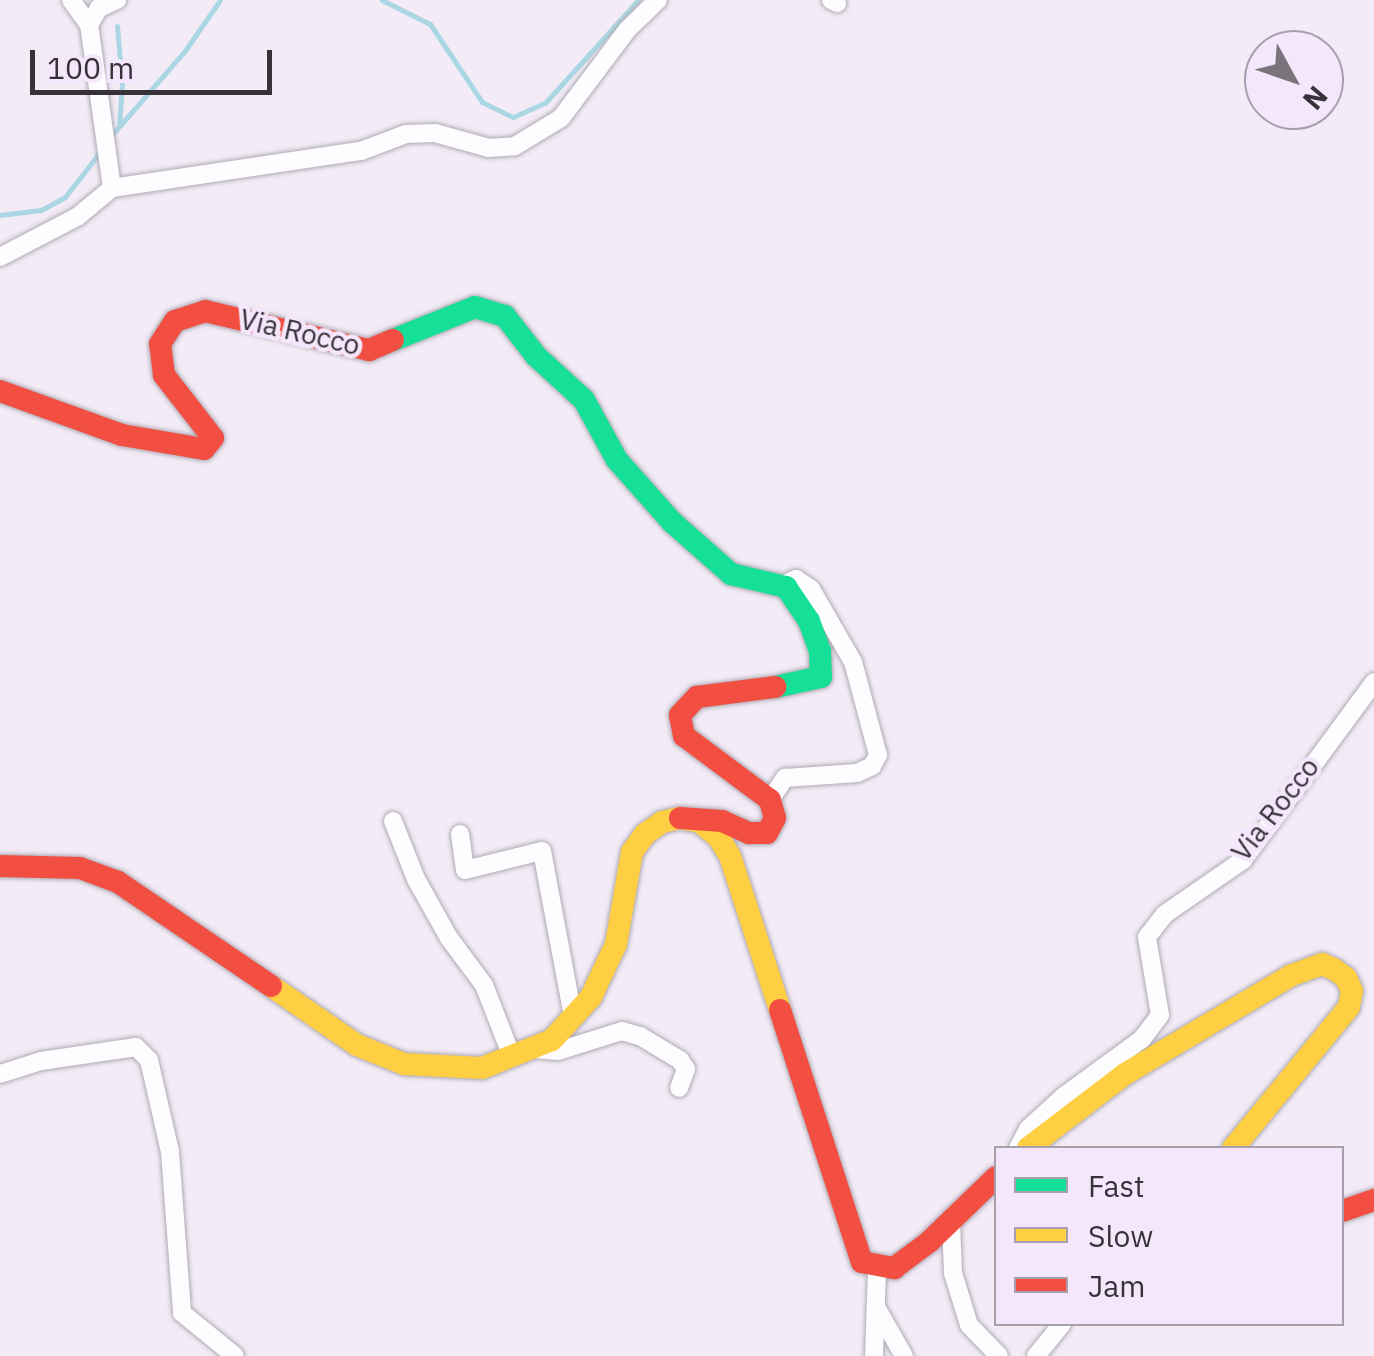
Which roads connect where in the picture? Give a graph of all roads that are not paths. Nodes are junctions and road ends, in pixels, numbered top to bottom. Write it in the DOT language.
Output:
graph roads {
  1 [pos="71,0"];
  2 [pos="117,0"];
  3 [pos="658,0"];
  4 [pos="89,26"];
  5 [pos="112,188"];
  6 [pos="0,257"];
  7 [pos="0,391"];
  8 [pos="783,585"];
  9 [pos="1374,682"];
  10 [pos="770,800"];
  11 [pos="680,818"];
  12 [pos="393,820"];
  13 [pos="460,834"];
  14 [pos="0,866"];
  15 [pos="573,1017"];
  16 [pos="535,1050"];
  17 [pos="512,1057"];
  18 [pos="0,1074"];
  19 [pos="680,1088"];
  20 [pos="1019,1146"];
  21 [pos="1030,1146"];
  22 [pos="1234,1146"];
  23 [pos="994,1179"];
  24 [pos="1374,1200"];
  25 [pos="1344,1211"];
  26 [pos="951,1221"];
  27 [pos="877,1268"];
  28 [pos="876,1307"];
  29 [pos="1060,1326"];
  30 [pos="235,1356"];
  31 [pos="874,1356"];
  32 [pos="904,1356"];
  33 [pos="999,1356"];
  34 [pos="1036,1356"];
  1 -- 4 [label="street"];
  2 -- 4 [label="street"];
  3 -- 5 [label="street"];
  4 -- 5 [label="street"];
  5 -- 6 [label="street"];
  7 -- 8 [label="street, Via Rocco"];
  8 -- 10 [label="street, Via Rocco"];
  8 -- 10 [label="street"];
  9 -- 20 [label="street, Via Rocco"];
  10 -- 11 [label="street"];
  11 -- 15 [label="street"];
  11 -- 27 [label="street"];
  12 -- 17 [label="street"];
  13 -- 15 [label="street"];
  14 -- 17 [label="street"];
  15 -- 16 [label="street"];
  16 -- 17 [label="street"];
  16 -- 19 [label="street"];
  18 -- 30 [label="street"];
  21 -- 22 [label="street"];
  23 -- 26 [label="street"];
  24 -- 25 [label="street"];
  26 -- 27 [label="street"];
  26 -- 33 [label="street"];
  27 -- 28 [label="street"];
  28 -- 31 [label="street"];
  28 -- 32 [label="street"];
  29 -- 34 [label="street"];
}
